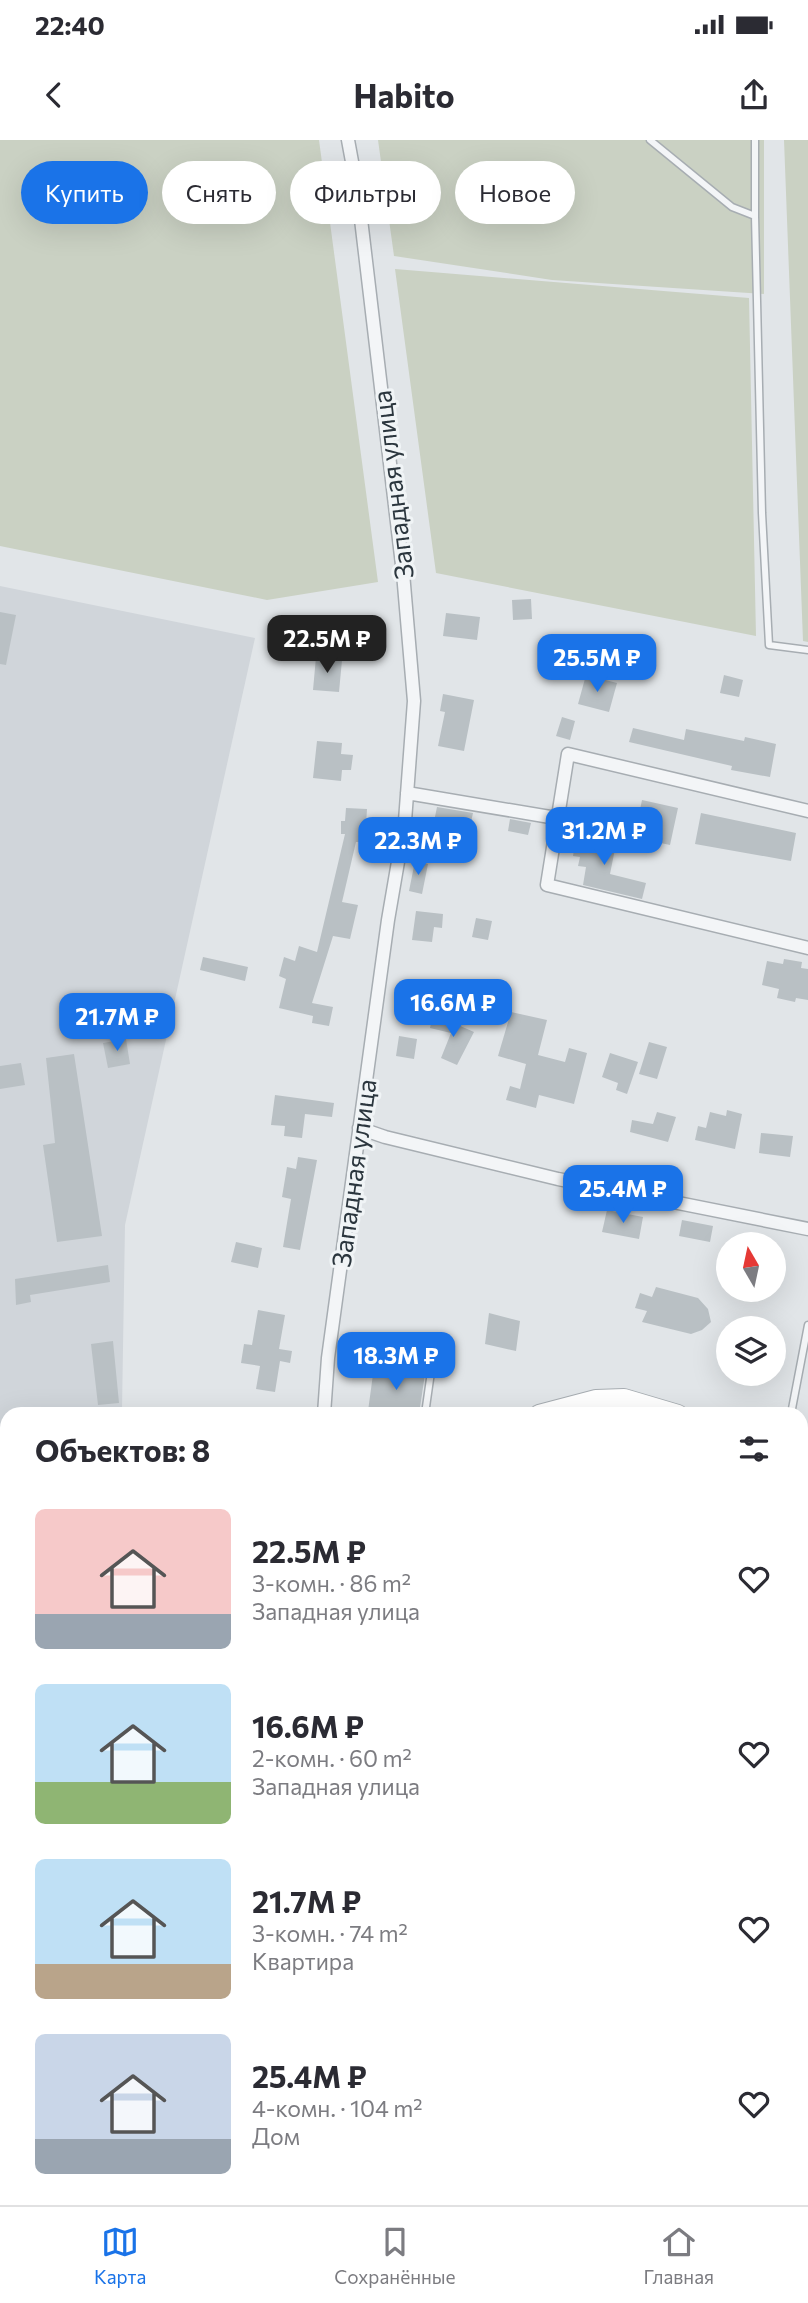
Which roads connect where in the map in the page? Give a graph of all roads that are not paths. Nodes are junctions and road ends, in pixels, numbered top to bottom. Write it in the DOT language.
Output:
graph roads {
  1 [pos="348,140"];
  2 [pos="650,140"];
  3 [pos="755,140"];
  4 [pos="755,216"];
  5 [pos="808,650"];
  6 [pos="407,793"];
  7 [pos="808,811"];
  8 [pos="556,818"];
  9 [pos="808,948"];
  10 [pos="359,1128"];
  11 [pos="808,1229"];
  12 [pos="808,1325"];
  13 [pos="381,1352"];
  14 [pos="324,1407"];
  15 [pos="426,1407"];
  16 [pos="566,1407"];
  17 [pos="654,1407"];
  18 [pos="792,1407"];
  1 -- 6 [label="street, Западная улица"];
  2 -- 4 [label="lane"];
  3 -- 4 [label="lane"];
  4 -- 5 [label="lane"];
  6 -- 8 [label="street"];
  6 -- 10 [label="street, Западная улица"];
  7 -- 8 [label="street"];
  8 -- 9 [label="street"];
  10 -- 11 [label="street"];
  10 -- 14 [label="street, Западная улица"];
  12 -- 18 [label="lane"];
  13 -- 15 [label="lane"];
  16 -- 17 [label="street"];
}
